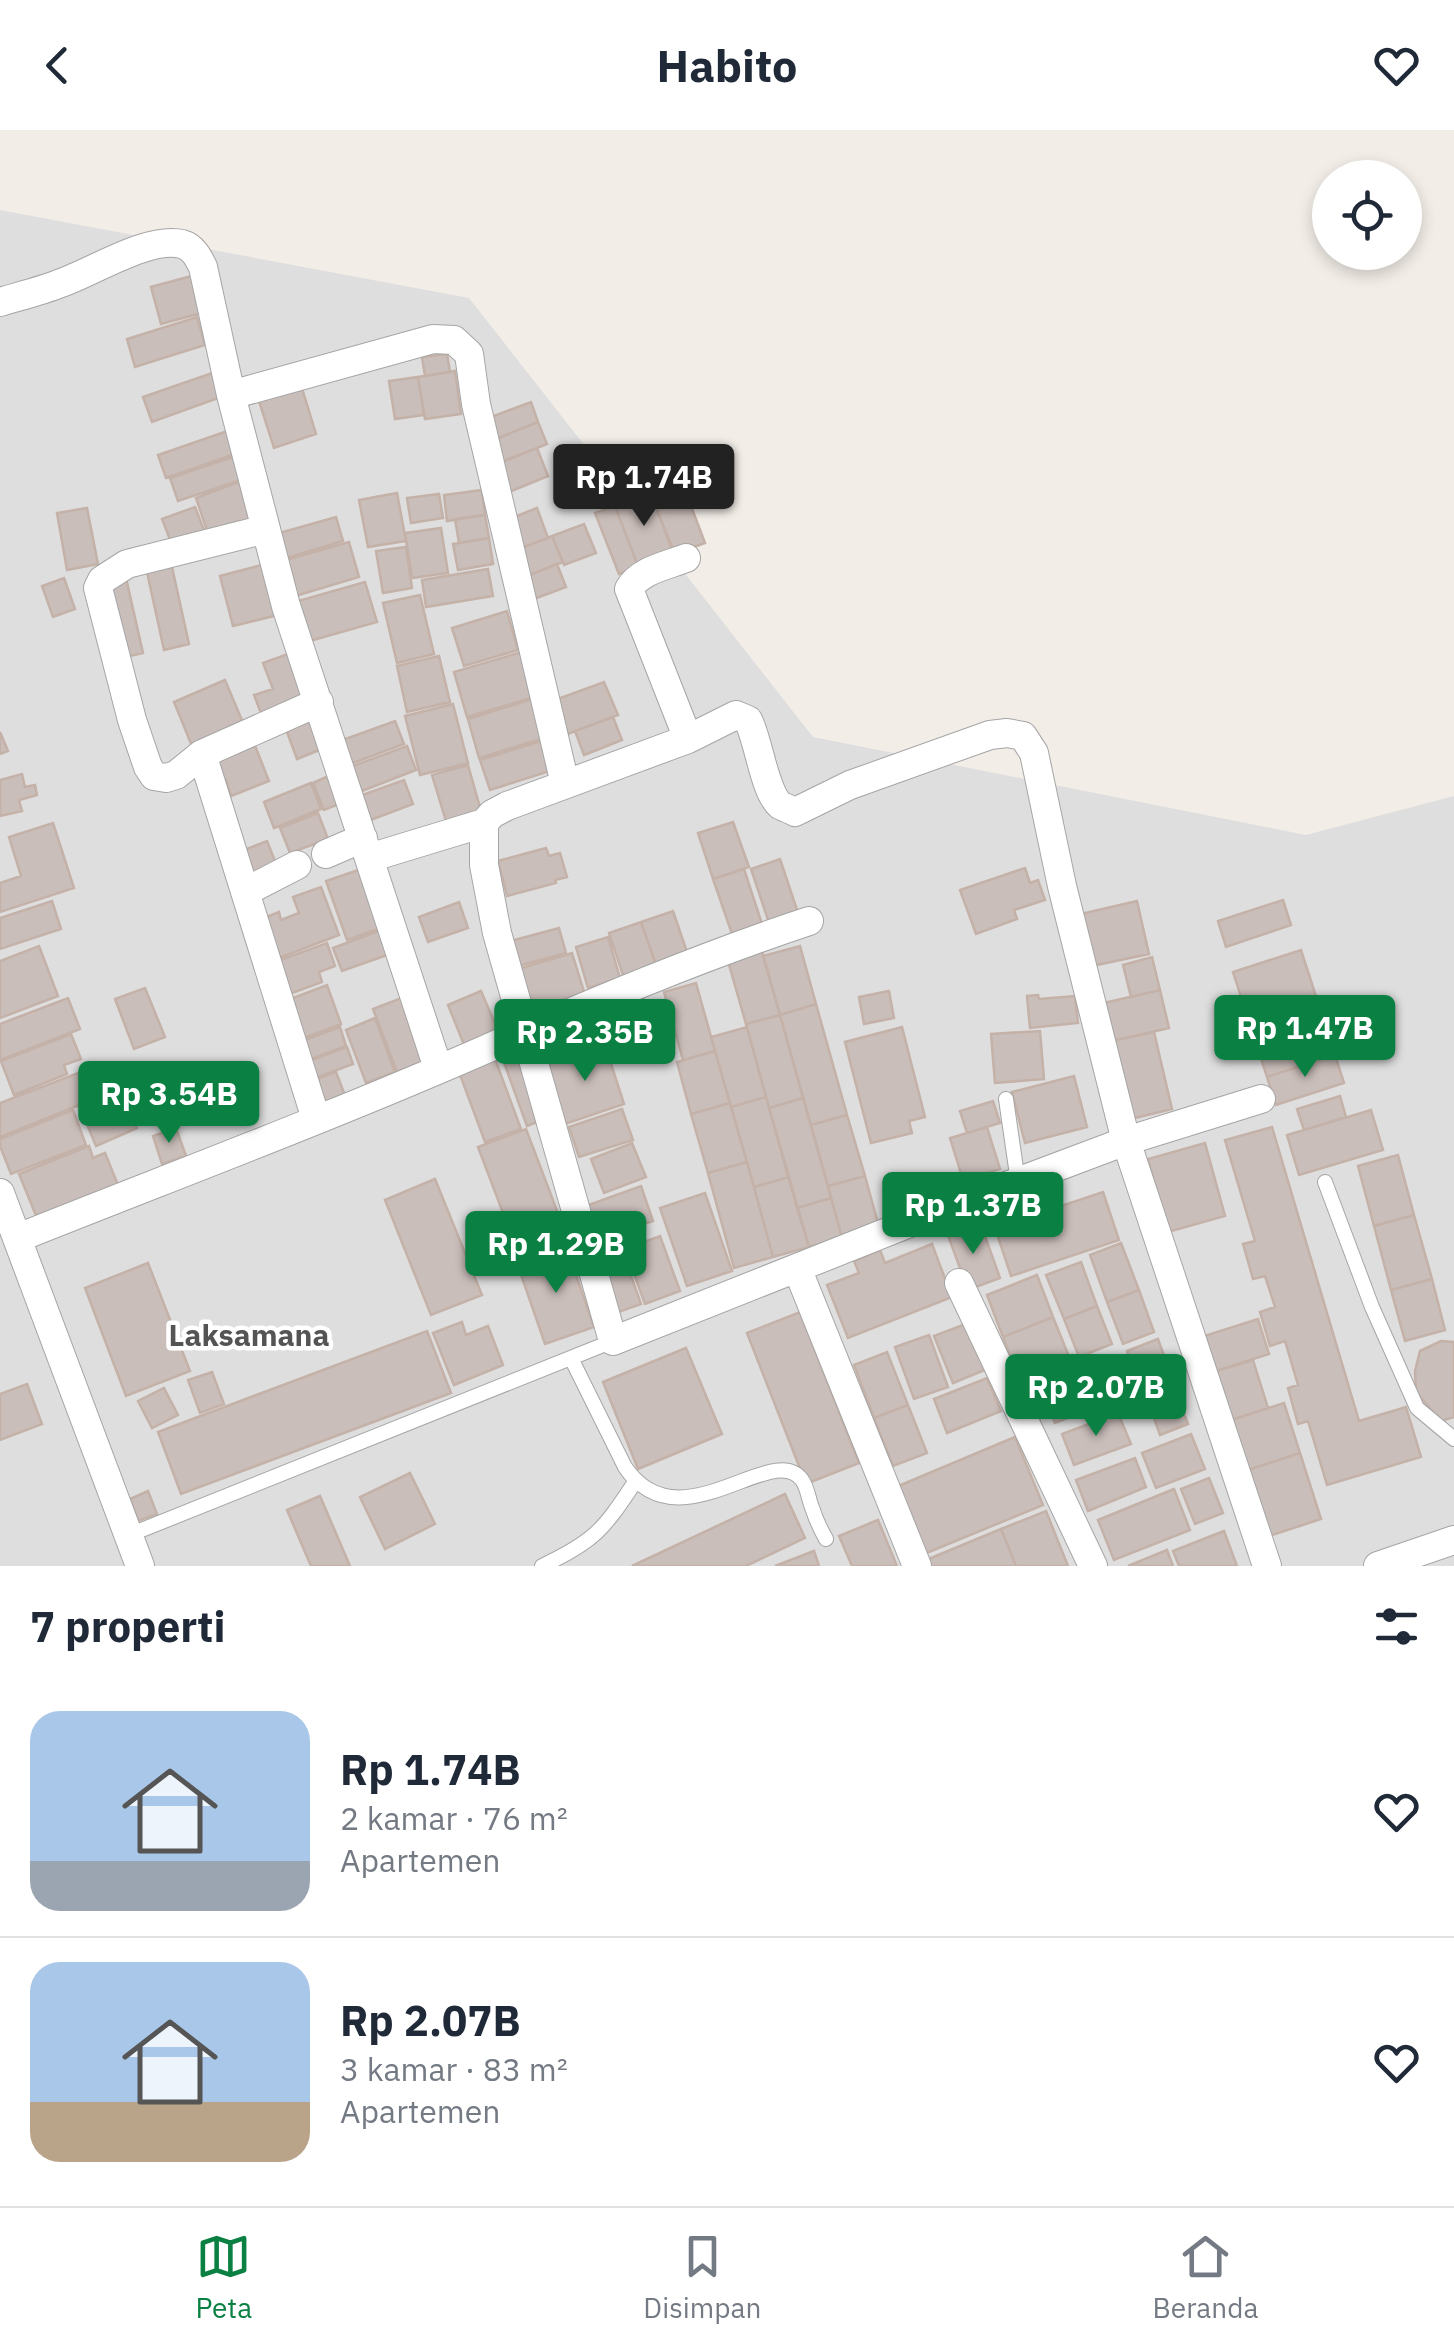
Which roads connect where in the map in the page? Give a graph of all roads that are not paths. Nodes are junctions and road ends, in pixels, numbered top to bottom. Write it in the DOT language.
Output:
graph roads {
  1 [pos="0,302"];
  2 [pos="230,395"];
  3 [pos="266,529"];
  4 [pos="686,558"];
  5 [pos="319,702"];
  6 [pos="688,739"];
  7 [pos="202,754"];
  8 [pos="565,784"];
  9 [pos="484,823"];
  10 [pos="366,848"];
  11 [pos="326,854"];
  12 [pos="297,865"];
  13 [pos="245,892"];
  14 [pos="809,921"];
  15 [pos="525,1030"];
  16 [pos="438,1068"];
  17 [pos="1006,1099"];
  18 [pos="1261,1099"];
  19 [pos="316,1119"];
  20 [pos="1126,1142"];
  21 [pos="1325,1182"];
  22 [pos="1018,1183"];
  23 [pos="1,1200"];
  24 [pos="18,1238"];
  25 [pos="797,1268"];
  26 [pos="959,1282"];
  27 [pos="613,1341"];
  28 [pos="571,1358"];
  29 [pos="1454,1439"];
  30 [pos="635,1482"];
  31 [pos="129,1535"];
  32 [pos="826,1539"];
  33 [pos="1454,1540"];
  34 [pos="140,1566"];
  35 [pos="542,1566"];
  36 [pos="917,1566"];
  37 [pos="1093,1566"];
  38 [pos="1267,1566"];
  39 [pos="1378,1566"];
  1 -- 2 [label="street"];
  2 -- 3 [label="street"];
  2 -- 8 [label="street"];
  3 -- 5 [label="street"];
  3 -- 7 [label="street"];
  4 -- 6 [label="street"];
  5 -- 7 [label="street"];
  5 -- 10 [label="street"];
  6 -- 8 [label="street"];
  6 -- 20 [label="street"];
  7 -- 13 [label="street"];
  8 -- 9 [label="street"];
  9 -- 10 [label="street"];
  9 -- 15 [label="street"];
  10 -- 11 [label="street"];
  10 -- 16 [label="street"];
  12 -- 13 [label="street"];
  13 -- 19 [label="street"];
  14 -- 15 [label="street"];
  15 -- 16 [label="street"];
  15 -- 27 [label="street"];
  16 -- 19 [label="street"];
  17 -- 22 [label="lane"];
  18 -- 20 [label="street"];
  19 -- 24 [label="street"];
  20 -- 22 [label="street"];
  20 -- 38 [label="street"];
  21 -- 29 [label="lane"];
  22 -- 25 [label="street"];
  23 -- 24 [label="street"];
  24 -- 31 [label="street"];
  25 -- 27 [label="street"];
  25 -- 36 [label="street"];
  26 -- 37 [label="street"];
  27 -- 28 [label="lane"];
  28 -- 30 [label="lane"];
  28 -- 31 [label="lane"];
  30 -- 32 [label="lane"];
  30 -- 35 [label="lane"];
  31 -- 34 [label="street"];
  33 -- 39 [label="street"];
}
